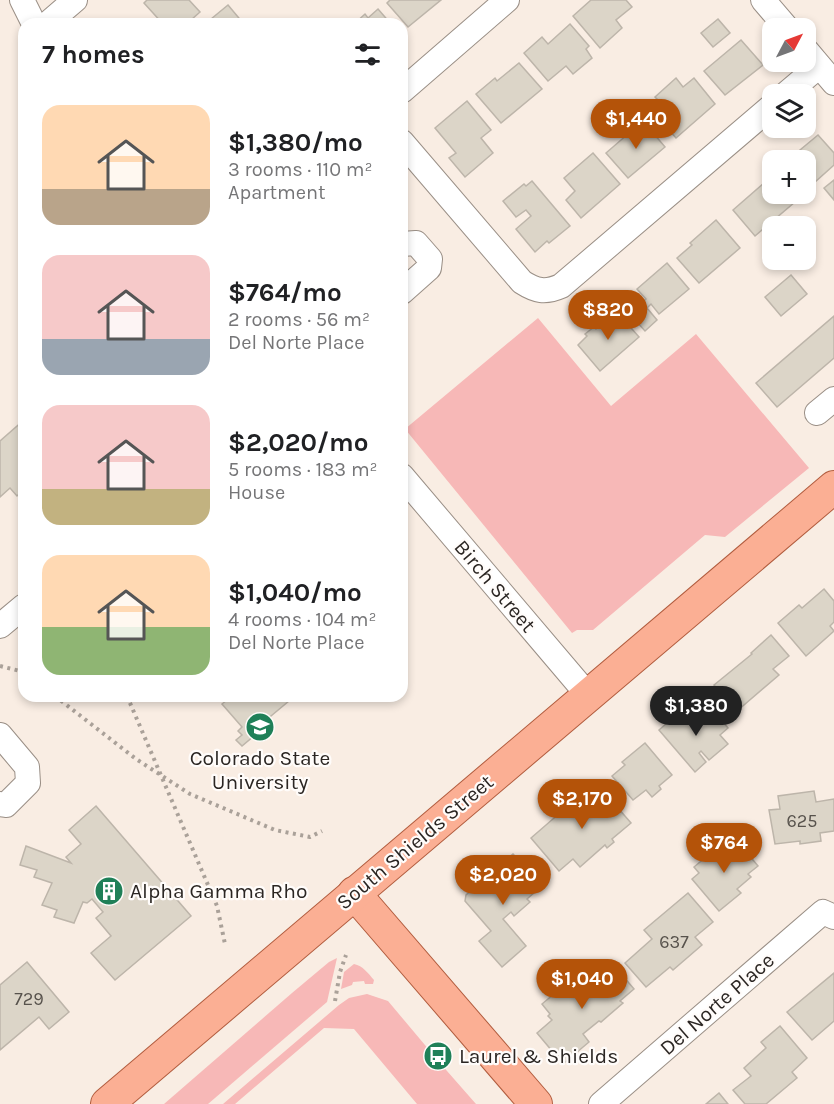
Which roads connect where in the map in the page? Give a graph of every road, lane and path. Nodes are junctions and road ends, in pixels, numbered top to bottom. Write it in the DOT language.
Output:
graph roads {
  1 [pos="22,0"];
  2 [pos="75,0"];
  3 [pos="507,0"];
  4 [pos="763,0"];
  5 [pos="31,18"];
  6 [pos="54,18"];
  7 [pos="778,18"];
  8 [pos="820,66"];
  9 [pos="798,84"];
  10 [pos="408,85"];
  11 [pos="762,115"];
  12 [pos="408,149"];
  13 [pos="408,244"];
  14 [pos="408,287"];
  15 [pos="408,483"];
  16 [pos="834,487"];
  17 [pos="18,611"];
  18 [pos="0,626"];
  19 [pos="0,666"];
  20 [pos="18,670"];
  21 [pos="588,695"];
  22 [pos="63,702"];
  23 [pos="130,702"];
  24 [pos="0,735"];
  25 [pos="162,777"];
  26 [pos="0,804"];
  27 [pos="322,831"];
  28 [pos="354,893"];
  29 [pos="834,916"];
  30 [pos="225,944"];
  31 [pos="346,956"];
  32 [pos="335,1000"];
  33 [pos="107,1104"];
  34 [pos="536,1104"];
  35 [pos="601,1104"];
  1 -- 5 [label="street"];
  2 -- 6 [label="street"];
  3 -- 10 [label="street"];
  4 -- 7 [label="street"];
  8 -- 9 [label="street"];
  11 -- 12 [label="street"];
  13 -- 14 [label="street"];
  15 -- 21 [label="street, Birch Street"];
  16 -- 21 [label="main road, South Shields Street"];
  17 -- 18 [label="street"];
  19 -- 20 [label="path"];
  21 -- 28 [label="main road, South Shields Street"];
  22 -- 25 [label="path"];
  23 -- 25 [label="path"];
  24 -- 26 [label="street"];
  25 -- 27 [label="path"];
  25 -- 30 [label="path"];
  28 -- 33 [label="main road, South Shields Street"];
  28 -- 34 [label="main road"];
  29 -- 35 [label="street, Del Norte Place"];
  31 -- 32 [label="path"];
}
